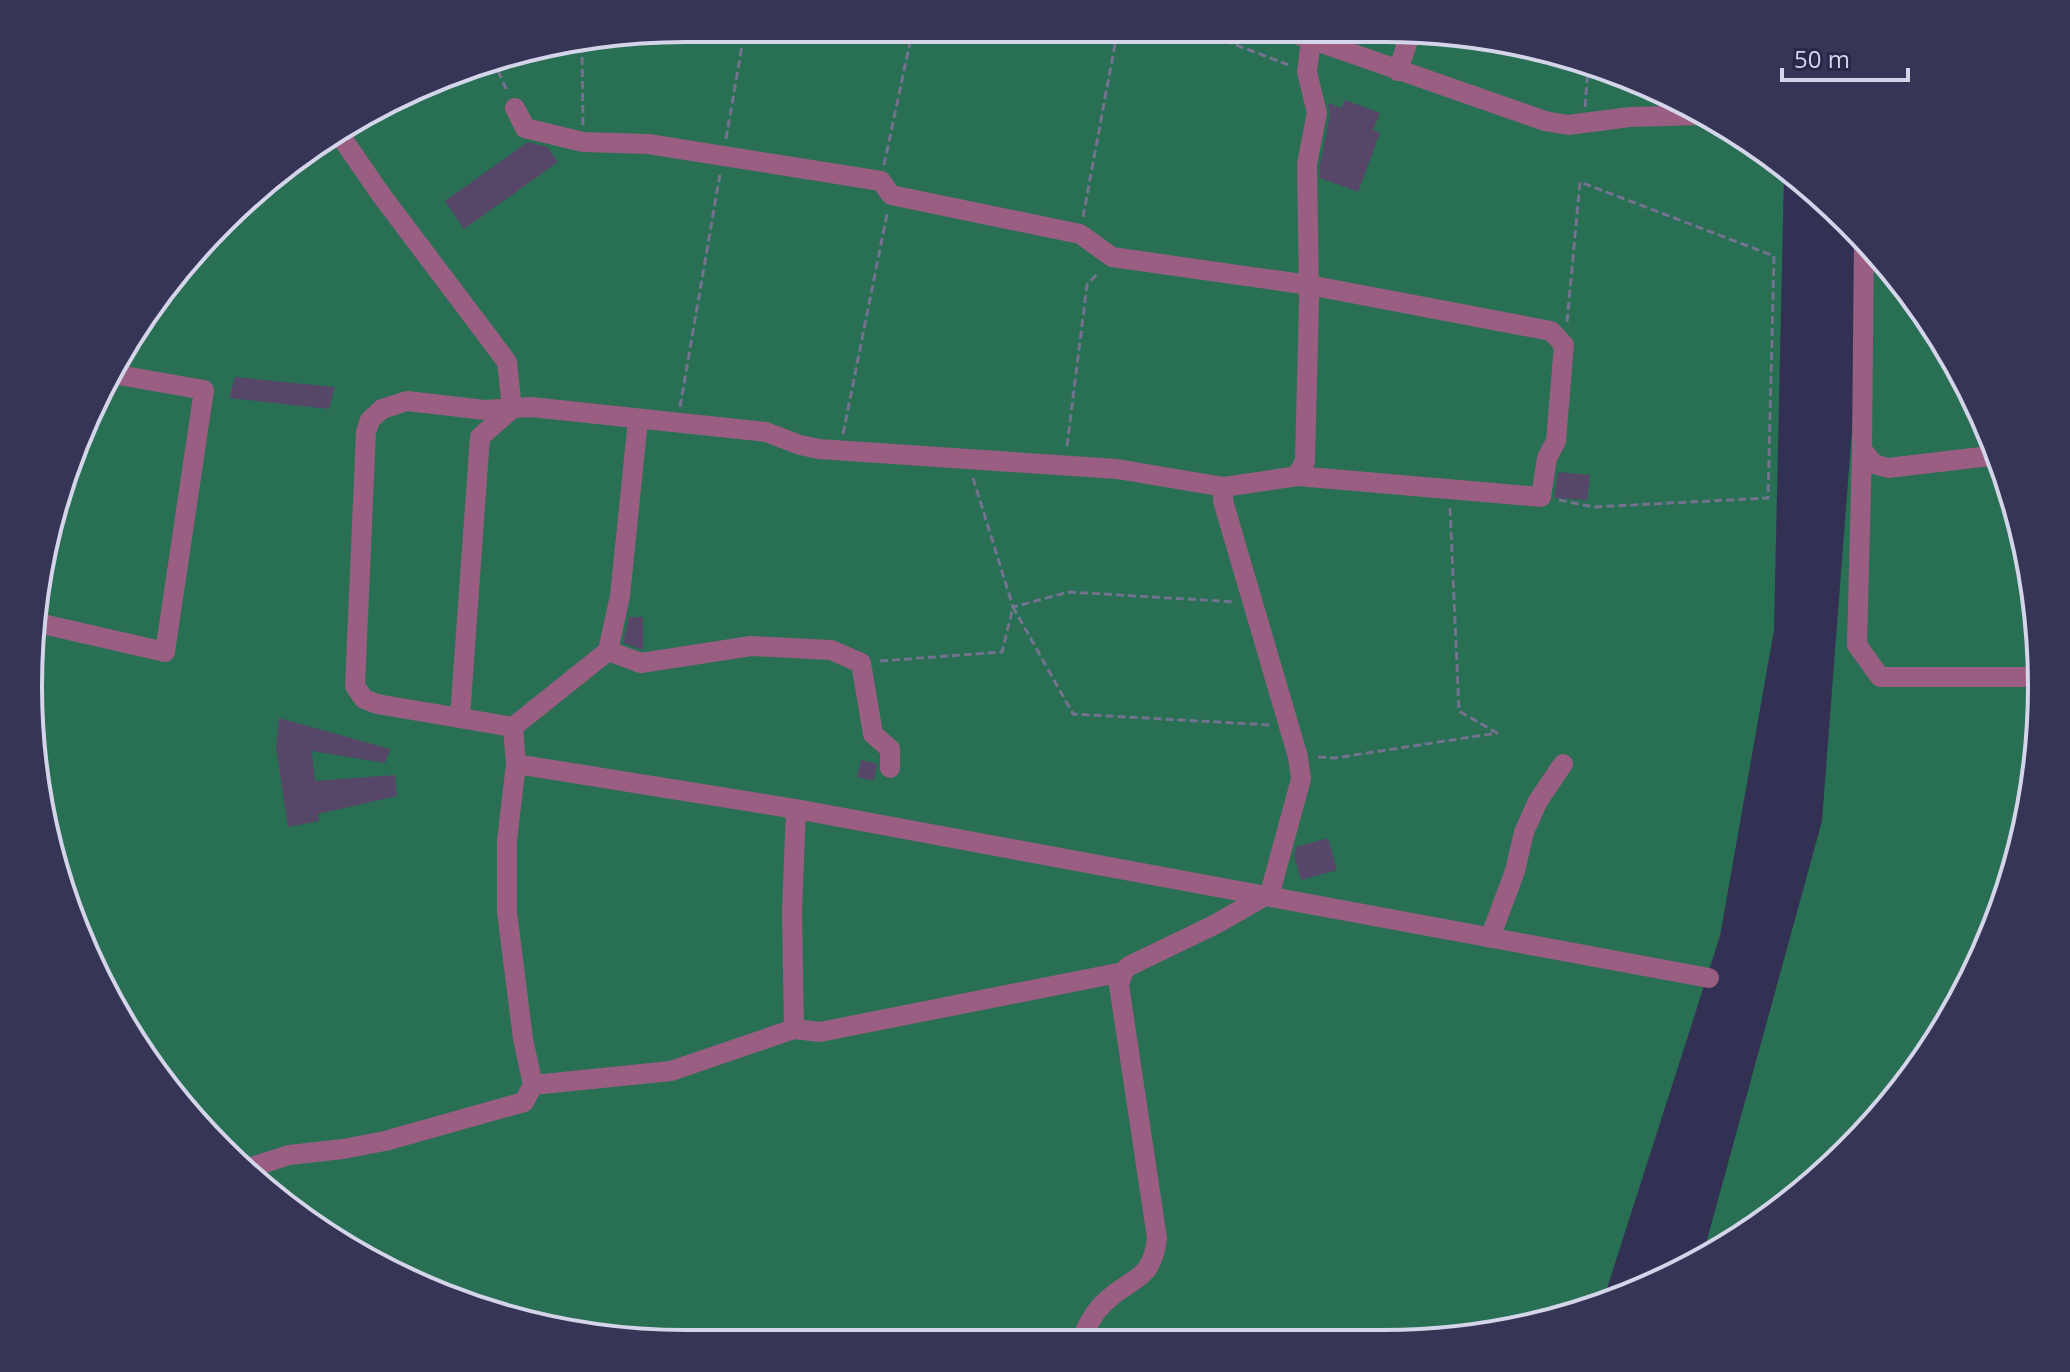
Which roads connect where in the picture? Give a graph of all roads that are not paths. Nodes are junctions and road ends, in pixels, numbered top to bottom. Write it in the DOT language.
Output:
graph roads {
  1 [pos="1311,42"];
  2 [pos="1317,42"];
  3 [pos="1407,43"];
  4 [pos="1398,71"];
  5 [pos="515,108"];
  6 [pos="1683,116"];
  7 [pos="344,141"];
  8 [pos="1864,257"];
  9 [pos="1309,285"];
  10 [pos="122,376"];
  11 [pos="512,409"];
  12 [pos="638,420"];
  13 [pos="1862,450"];
  14 [pos="1985,456"];
  15 [pos="1297,476"];
  16 [pos="1224,487"];
  17 [pos="45,625"];
  18 [pos="608,651"];
  19 [pos="2028,677"];
  20 [pos="460,718"];
  21 [pos="513,727"];
  22 [pos="516,764"];
  23 [pos="1563,764"];
  24 [pos="890,768"];
  25 [pos="796,809"];
  26 [pos="1264,896"];
  27 [pos="1490,938"];
  28 [pos="1123,972"];
  29 [pos="1709,978"];
  30 [pos="794,1029"];
  31 [pos="533,1085"];
  32 [pos="256,1165"];
  33 [pos="1085,1330"];
  1 -- 9 [label="lane"];
  2 -- 4 [label="lane"];
  3 -- 4 [label="lane"];
  4 -- 6 [label="lane"];
  5 -- 9 [label="lane"];
  7 -- 11 [label="lane"];
  8 -- 13 [label="lane"];
  9 -- 15 [label="lane"];
  9 -- 15 [label="lane"];
  10 -- 17 [label="lane"];
  11 -- 12 [label="lane"];
  11 -- 20 [label="lane"];
  11 -- 20 [label="lane"];
  12 -- 16 [label="lane"];
  12 -- 18 [label="lane"];
  13 -- 14 [label="lane"];
  13 -- 19 [label="lane"];
  15 -- 16 [label="lane"];
  16 -- 26 [label="lane"];
  18 -- 21 [label="lane"];
  18 -- 24 [label="lane"];
  20 -- 21 [label="lane"];
  21 -- 22 [label="lane"];
  22 -- 25 [label="lane"];
  22 -- 31 [label="lane"];
  23 -- 27 [label="lane"];
  25 -- 26 [label="lane"];
  25 -- 30 [label="lane"];
  26 -- 27 [label="lane"];
  26 -- 28 [label="lane"];
  27 -- 29 [label="lane"];
  28 -- 30 [label="lane"];
  28 -- 33 [label="lane"];
  30 -- 31 [label="lane"];
  31 -- 32 [label="lane"];
}
